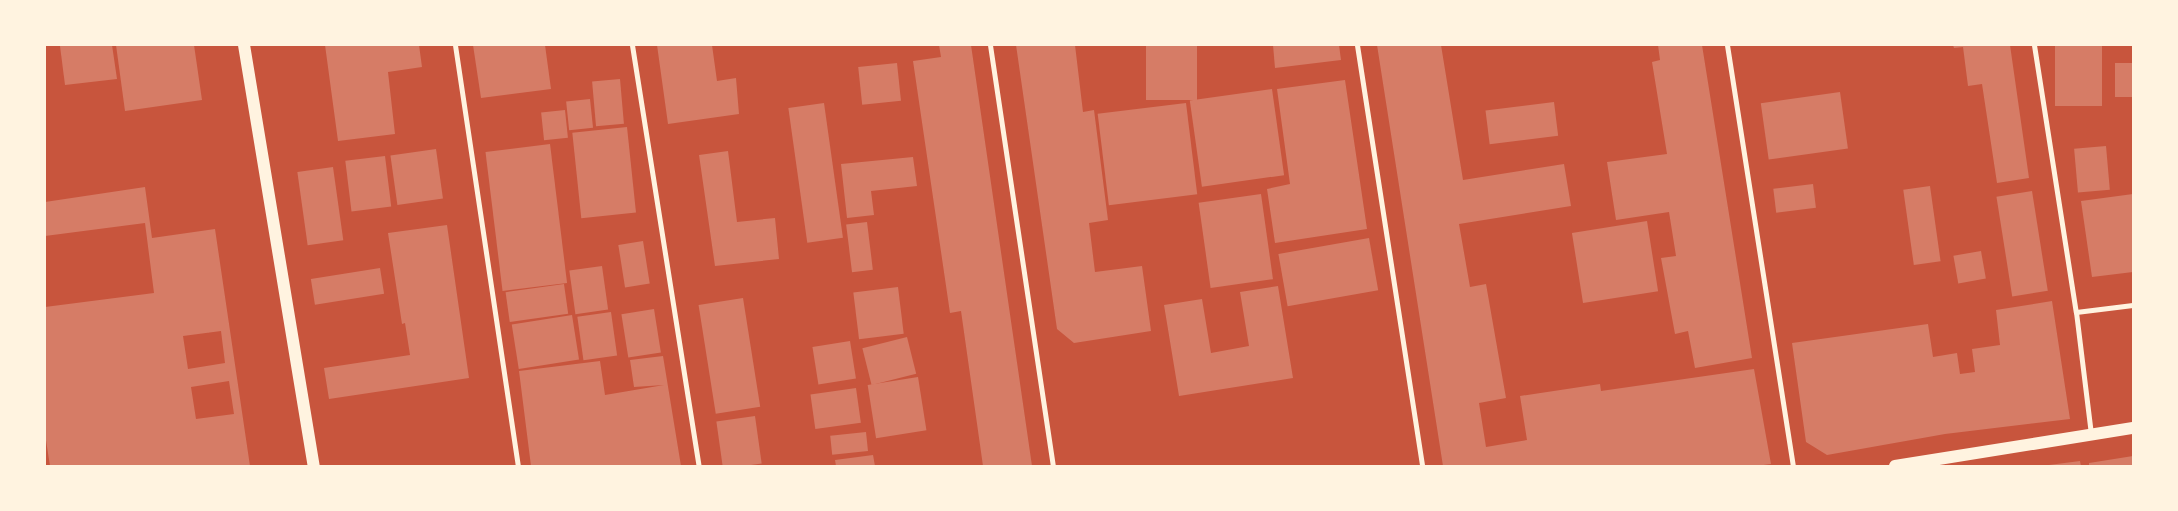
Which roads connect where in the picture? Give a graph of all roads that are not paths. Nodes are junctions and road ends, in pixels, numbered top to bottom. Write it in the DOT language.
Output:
graph roads {
  1 [pos="244,45"];
  2 [pos="455,45"];
  3 [pos="632,45"];
  4 [pos="990,45"];
  5 [pos="1357,45"];
  6 [pos="1727,45"];
  7 [pos="2034,45"];
  8 [pos="2133,305"];
  9 [pos="2076,312"];
  10 [pos="2133,428"];
  11 [pos="2092,436"];
  12 [pos="314,466"];
  13 [pos="518,466"];
  14 [pos="699,466"];
  15 [pos="1053,466"];
  16 [pos="1422,466"];
  17 [pos="1793,466"];
  18 [pos="1895,466"];
  1 -- 12 [label="main road"];
  2 -- 13 [label="street"];
  3 -- 14 [label="street"];
  4 -- 15 [label="street"];
  5 -- 16 [label="street"];
  6 -- 17 [label="street"];
  7 -- 9 [label="street"];
  8 -- 9 [label="street"];
  9 -- 11 [label="street"];
  10 -- 11 [label="main road"];
  11 -- 18 [label="main road"];
}
